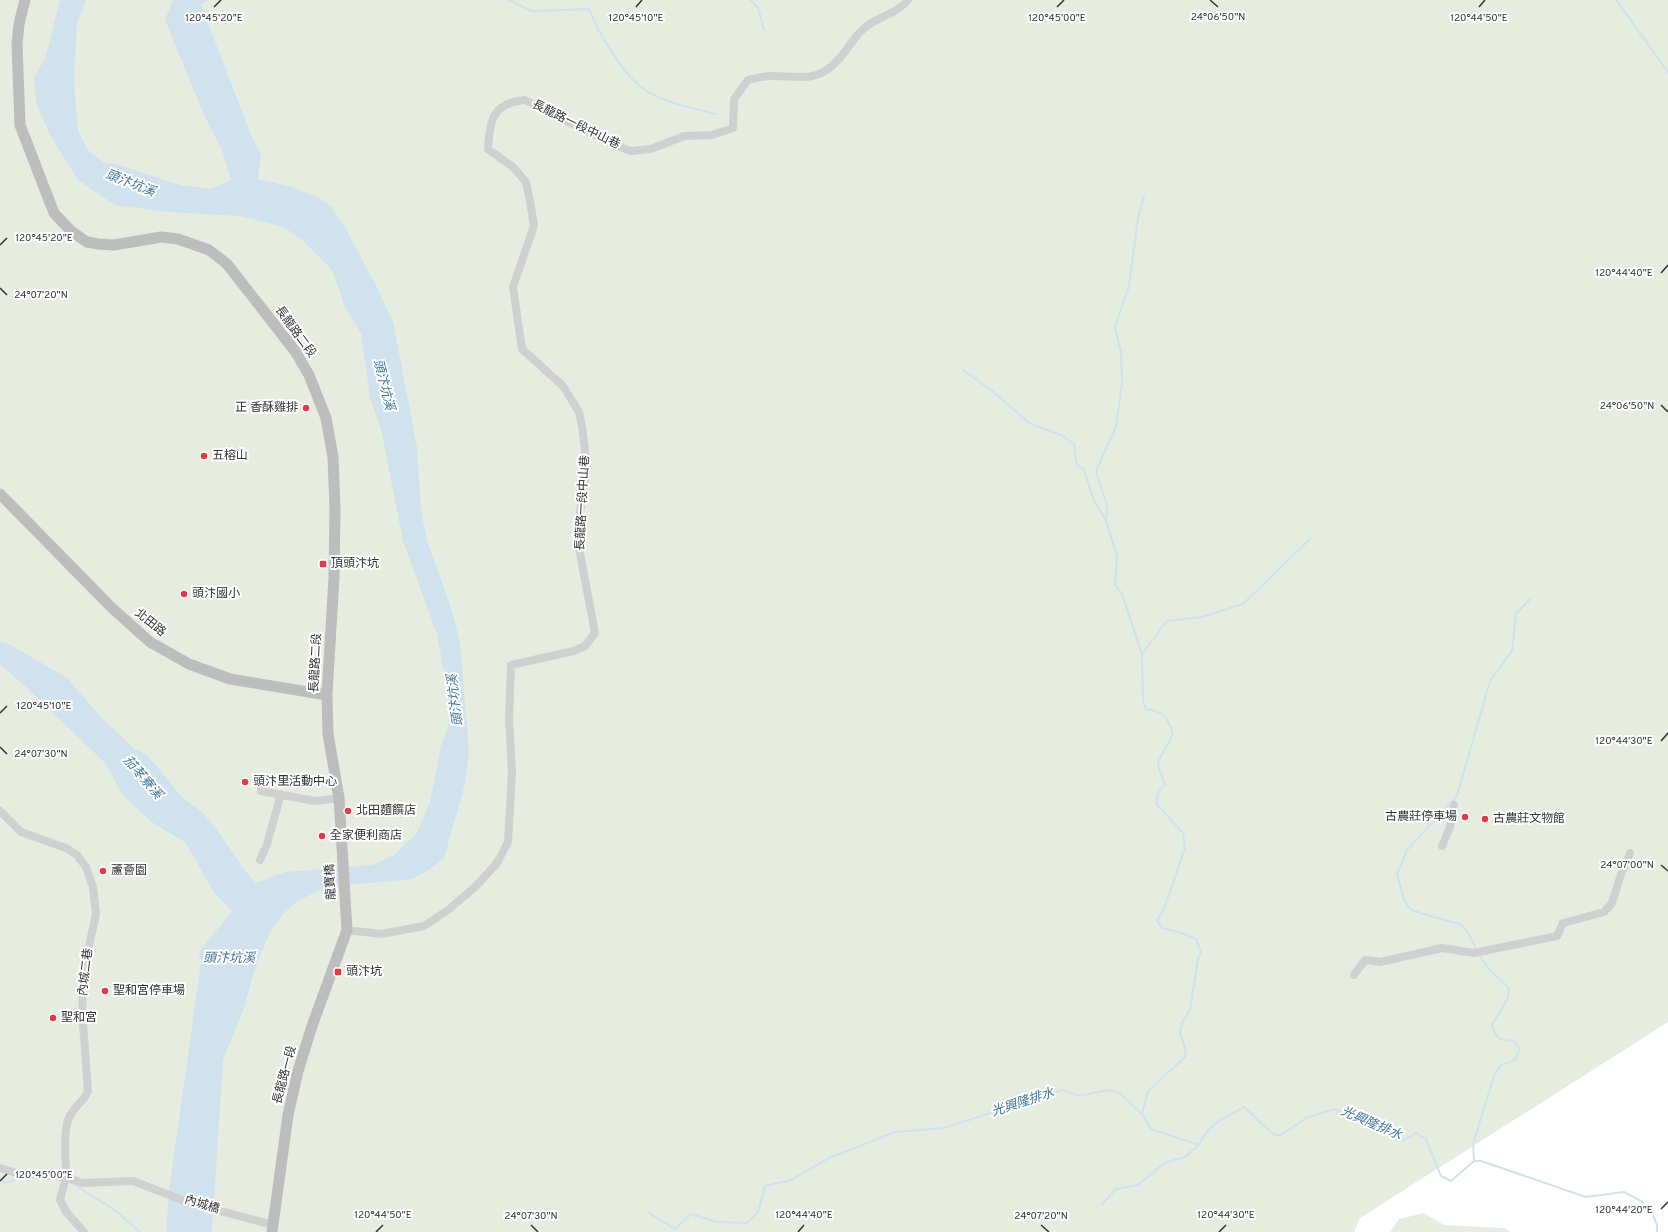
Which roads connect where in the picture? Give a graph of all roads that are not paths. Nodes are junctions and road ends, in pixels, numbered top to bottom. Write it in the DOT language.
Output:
graph roads {
  1 [pos="24,0"];
  2 [pos="908,0"];
  3 [pos="0,494"];
  4 [pos="327,695"];
  5 [pos="261,778"];
  6 [pos="281,794"];
  7 [pos="339,798"];
  8 [pos="1454,805"];
  9 [pos="0,811"];
  10 [pos="370,831"];
  11 [pos="341,833"];
  12 [pos="1442,846"];
  13 [pos="1630,853"];
  14 [pos="260,860"];
  15 [pos="347,930"];
  16 [pos="1354,975"];
  17 [pos="0,1168"];
  18 [pos="66,1177"];
  19 [pos="272,1229"];
  20 [pos="84,1232"];
  1 -- 4 [label="main road, 長龍路二段"];
  2 -- 15 [label="street, 長龍路一段中山巷"];
  3 -- 4 [label="main road, 北田路"];
  4 -- 7 [label="main road, 長龍路二段"];
  5 -- 6 [label="street"];
  6 -- 7 [label="street"];
  6 -- 14 [label="street"];
  7 -- 11 [label="main road, 長龍路二段"];
  8 -- 12 [label="street"];
  9 -- 18 [label="street, 內城二巷"];
  10 -- 11 [label="street"];
  11 -- 15 [label="main road, 龍寶橋"];
  13 -- 16 [label="street"];
  15 -- 19 [label="main road, 長龍路一段"];
  17 -- 18 [label="street"];
  18 -- 19 [label="street, 內城橋"];
  18 -- 20 [label="street, 內城二巷"];
}
